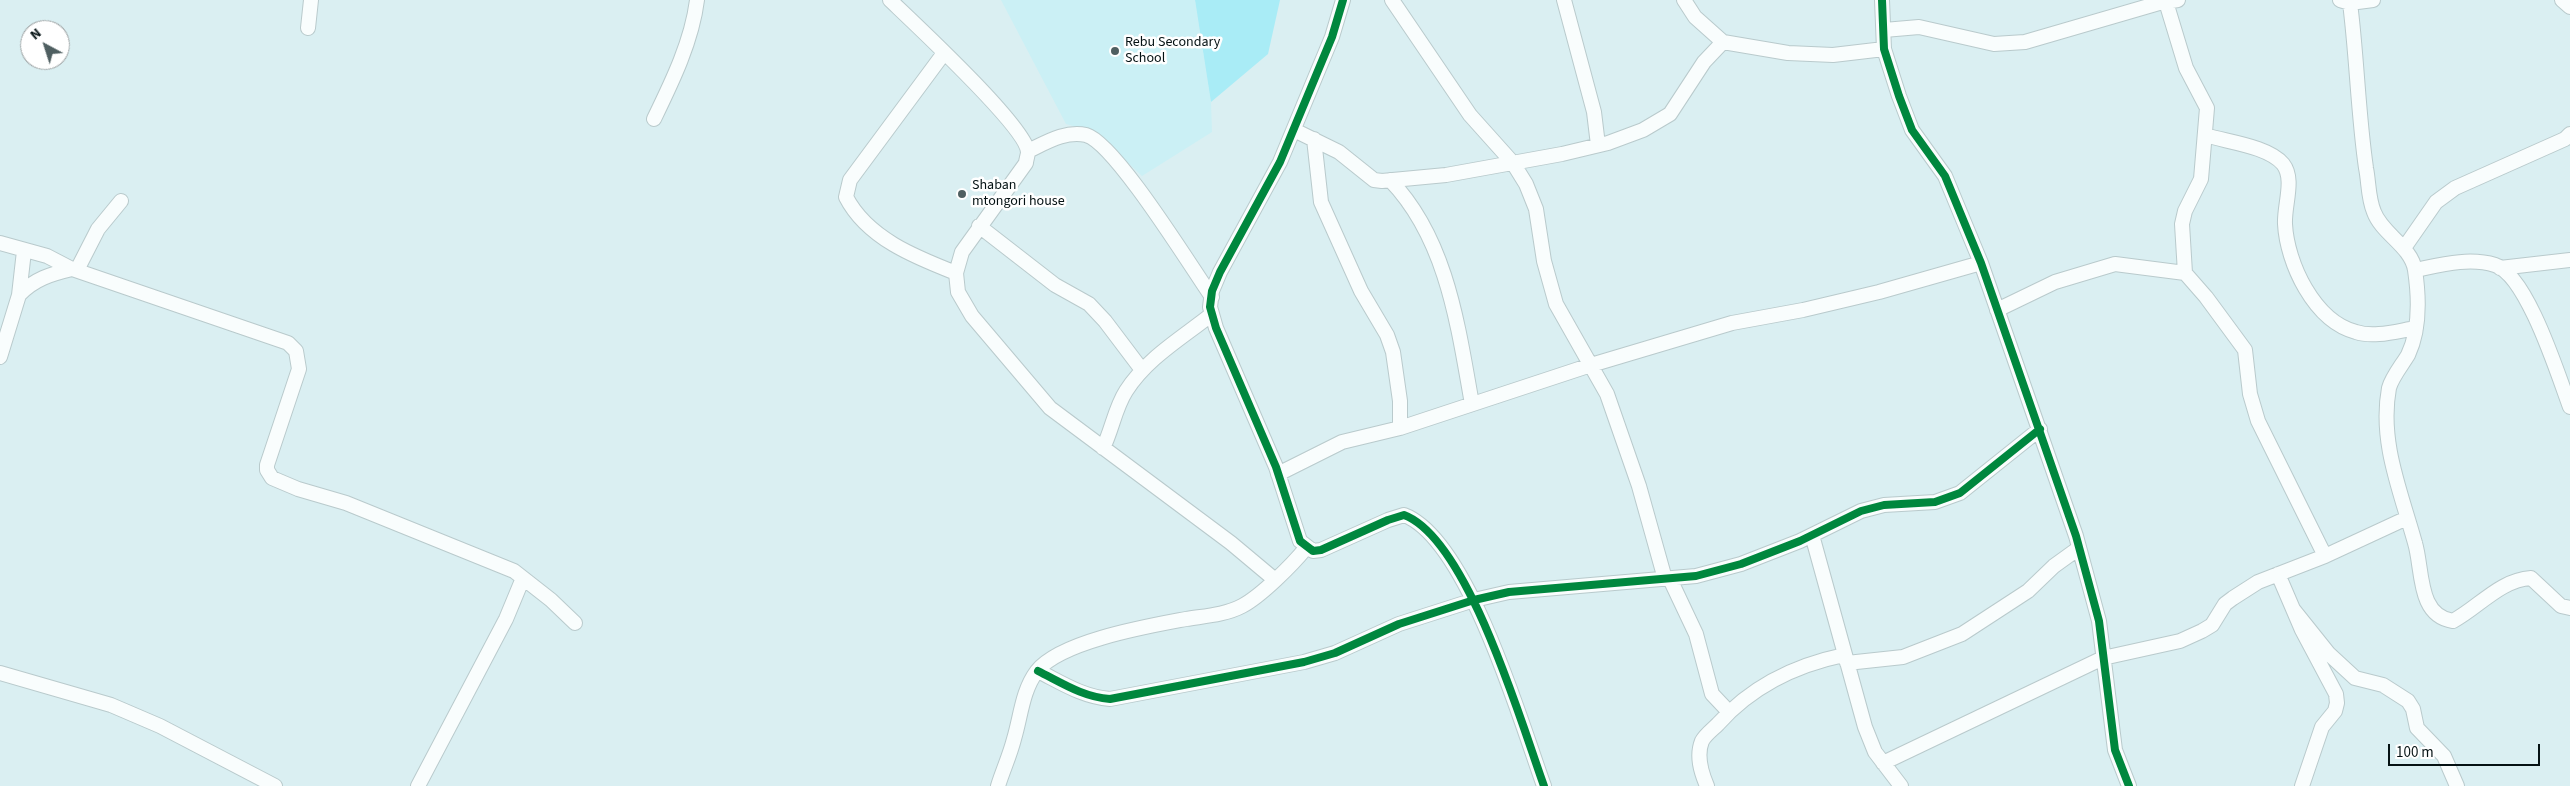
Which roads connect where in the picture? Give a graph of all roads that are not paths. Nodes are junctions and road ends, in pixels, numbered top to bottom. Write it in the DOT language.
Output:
graph roads {
  1 [pos="311,0"];
  2 [pos="697,0"];
  3 [pos="890,0"];
  4 [pos="1343,0"];
  5 [pos="1392,0"];
  6 [pos="1564,0"];
  7 [pos="1684,0"];
  8 [pos="1882,0"];
  9 [pos="2372,0"];
  10 [pos="2562,0"];
  11 [pos="2165,1"];
  12 [pos="2345,1"];
  13 [pos="2570,7"];
  14 [pos="308,28"];
  15 [pos="1884,30"];
  16 [pos="1723,42"];
  17 [pos="1884,48"];
  18 [pos="944,53"];
  19 [pos="654,119"];
  20 [pos="1294,130"];
  21 [pos="2570,134"];
  22 [pos="2205,135"];
  23 [pos="1314,139"];
  24 [pos="1598,145"];
  25 [pos="1028,152"];
  26 [pos="1513,163"];
  27 [pos="1390,180"];
  28 [pos="121,201"];
  29 [pos="979,226"];
  30 [pos="0,243"];
  31 [pos="2404,248"];
  32 [pos="24,251"];
  33 [pos="2570,260"];
  34 [pos="1981,263"];
  35 [pos="2500,268"];
  36 [pos="74,270"];
  37 [pos="2415,270"];
  38 [pos="956,273"];
  39 [pos="2185,273"];
  40 [pos="19,295"];
  41 [pos="1212,297"];
  42 [pos="1997,310"];
  43 [pos="1212,314"];
  44 [pos="2416,328"];
  45 [pos="0,357"];
  46 [pos="1591,364"];
  47 [pos="1142,370"];
  48 [pos="1472,404"];
  49 [pos="2570,407"];
  50 [pos="1400,428"];
  51 [pos="2040,429"];
  52 [pos="1103,448"];
  53 [pos="1278,474"];
  54 [pos="2407,518"];
  55 [pos="1812,535"];
  56 [pos="1306,548"];
  57 [pos="2079,548"];
  58 [pos="2325,556"];
  59 [pos="2278,574"];
  60 [pos="523,578"];
  61 [pos="1274,579"];
  62 [pos="1668,579"];
  63 [pos="1474,600"];
  64 [pos="2570,608"];
  65 [pos="2293,609"];
  66 [pos="575,623"];
  67 [pos="2103,658"];
  68 [pos="1845,659"];
  69 [pos="1038,671"];
  70 [pos="0,672"];
  71 [pos="1730,712"];
  72 [pos="1883,763"];
  73 [pos="275,786"];
  74 [pos="418,786"];
  75 [pos="998,786"];
  76 [pos="1544,786"];
  77 [pos="1707,786"];
  78 [pos="1901,786"];
  79 [pos="2129,786"];
  80 [pos="2302,786"];
  81 [pos="2457,786"];
  1 -- 14 [label="street"];
  2 -- 19 [label="street"];
  3 -- 18 [label="street"];
  4 -- 20 [label="street"];
  5 -- 26 [label="street"];
  6 -- 24 [label="street"];
  7 -- 16 [label="street"];
  8 -- 15 [label="street"];
  9 -- 12 [label="street"];
  10 -- 13 [label="street"];
  11 -- 15 [label="street"];
  11 -- 22 [label="street"];
  12 -- 31 [label="street"];
  15 -- 17 [label="street"];
  16 -- 17 [label="street"];
  16 -- 24 [label="street"];
  17 -- 34 [label="street"];
  18 -- 25 [label="street"];
  18 -- 38 [label="street"];
  20 -- 23 [label="street"];
  20 -- 41 [label="street"];
  21 -- 31 [label="street"];
  22 -- 39 [label="street"];
  22 -- 44 [label="street"];
  23 -- 27 [label="street"];
  23 -- 50 [label="street"];
  24 -- 26 [label="street"];
  25 -- 29 [label="street"];
  25 -- 41 [label="street"];
  26 -- 27 [label="street"];
  26 -- 46 [label="street"];
  27 -- 48 [label="street"];
  28 -- 36 [label="street"];
  29 -- 38 [label="street"];
  29 -- 47 [label="street"];
  30 -- 32 [label="street"];
  31 -- 37 [label="street"];
  32 -- 36 [label="street"];
  32 -- 40 [label="street"];
  33 -- 35 [label="street"];
  34 -- 42 [label="street"];
  34 -- 46 [label="street"];
  35 -- 37 [label="street"];
  35 -- 49 [label="street"];
  36 -- 40 [label="street"];
  36 -- 60 [label="street"];
  37 -- 44 [label="street"];
  38 -- 52 [label="street"];
  39 -- 42 [label="street"];
  39 -- 58 [label="street"];
  40 -- 45 [label="street"];
  41 -- 43 [label="street"];
  42 -- 51 [label="street"];
  43 -- 47 [label="street"];
  43 -- 53 [label="street"];
  44 -- 54 [label="street"];
  46 -- 48 [label="street"];
  46 -- 62 [label="street"];
  47 -- 52 [label="street"];
  48 -- 50 [label="street"];
  50 -- 53 [label="street"];
  51 -- 55 [label="street"];
  51 -- 57 [label="street"];
  52 -- 61 [label="street"];
  53 -- 56 [label="street"];
  54 -- 58 [label="street"];
  54 -- 64 [label="street"];
  55 -- 62 [label="street"];
  55 -- 68 [label="street"];
  56 -- 61 [label="street"];
  56 -- 63 [label="street"];
  57 -- 67 [label="street"];
  57 -- 68 [label="street"];
  58 -- 59 [label="street"];
  59 -- 65 [label="street"];
  59 -- 67 [label="street"];
  60 -- 66 [label="street"];
  60 -- 74 [label="street"];
  61 -- 69 [label="street"];
  62 -- 63 [label="street"];
  62 -- 71 [label="street"];
  63 -- 69 [label="street"];
  63 -- 76 [label="street"];
  65 -- 80 [label="street"];
  65 -- 81 [label="street"];
  67 -- 72 [label="street"];
  67 -- 79 [label="street"];
  68 -- 71 [label="street"];
  68 -- 72 [label="street"];
  69 -- 75 [label="street"];
  70 -- 73 [label="street"];
  71 -- 77 [label="street"];
  72 -- 78 [label="street"];
}
